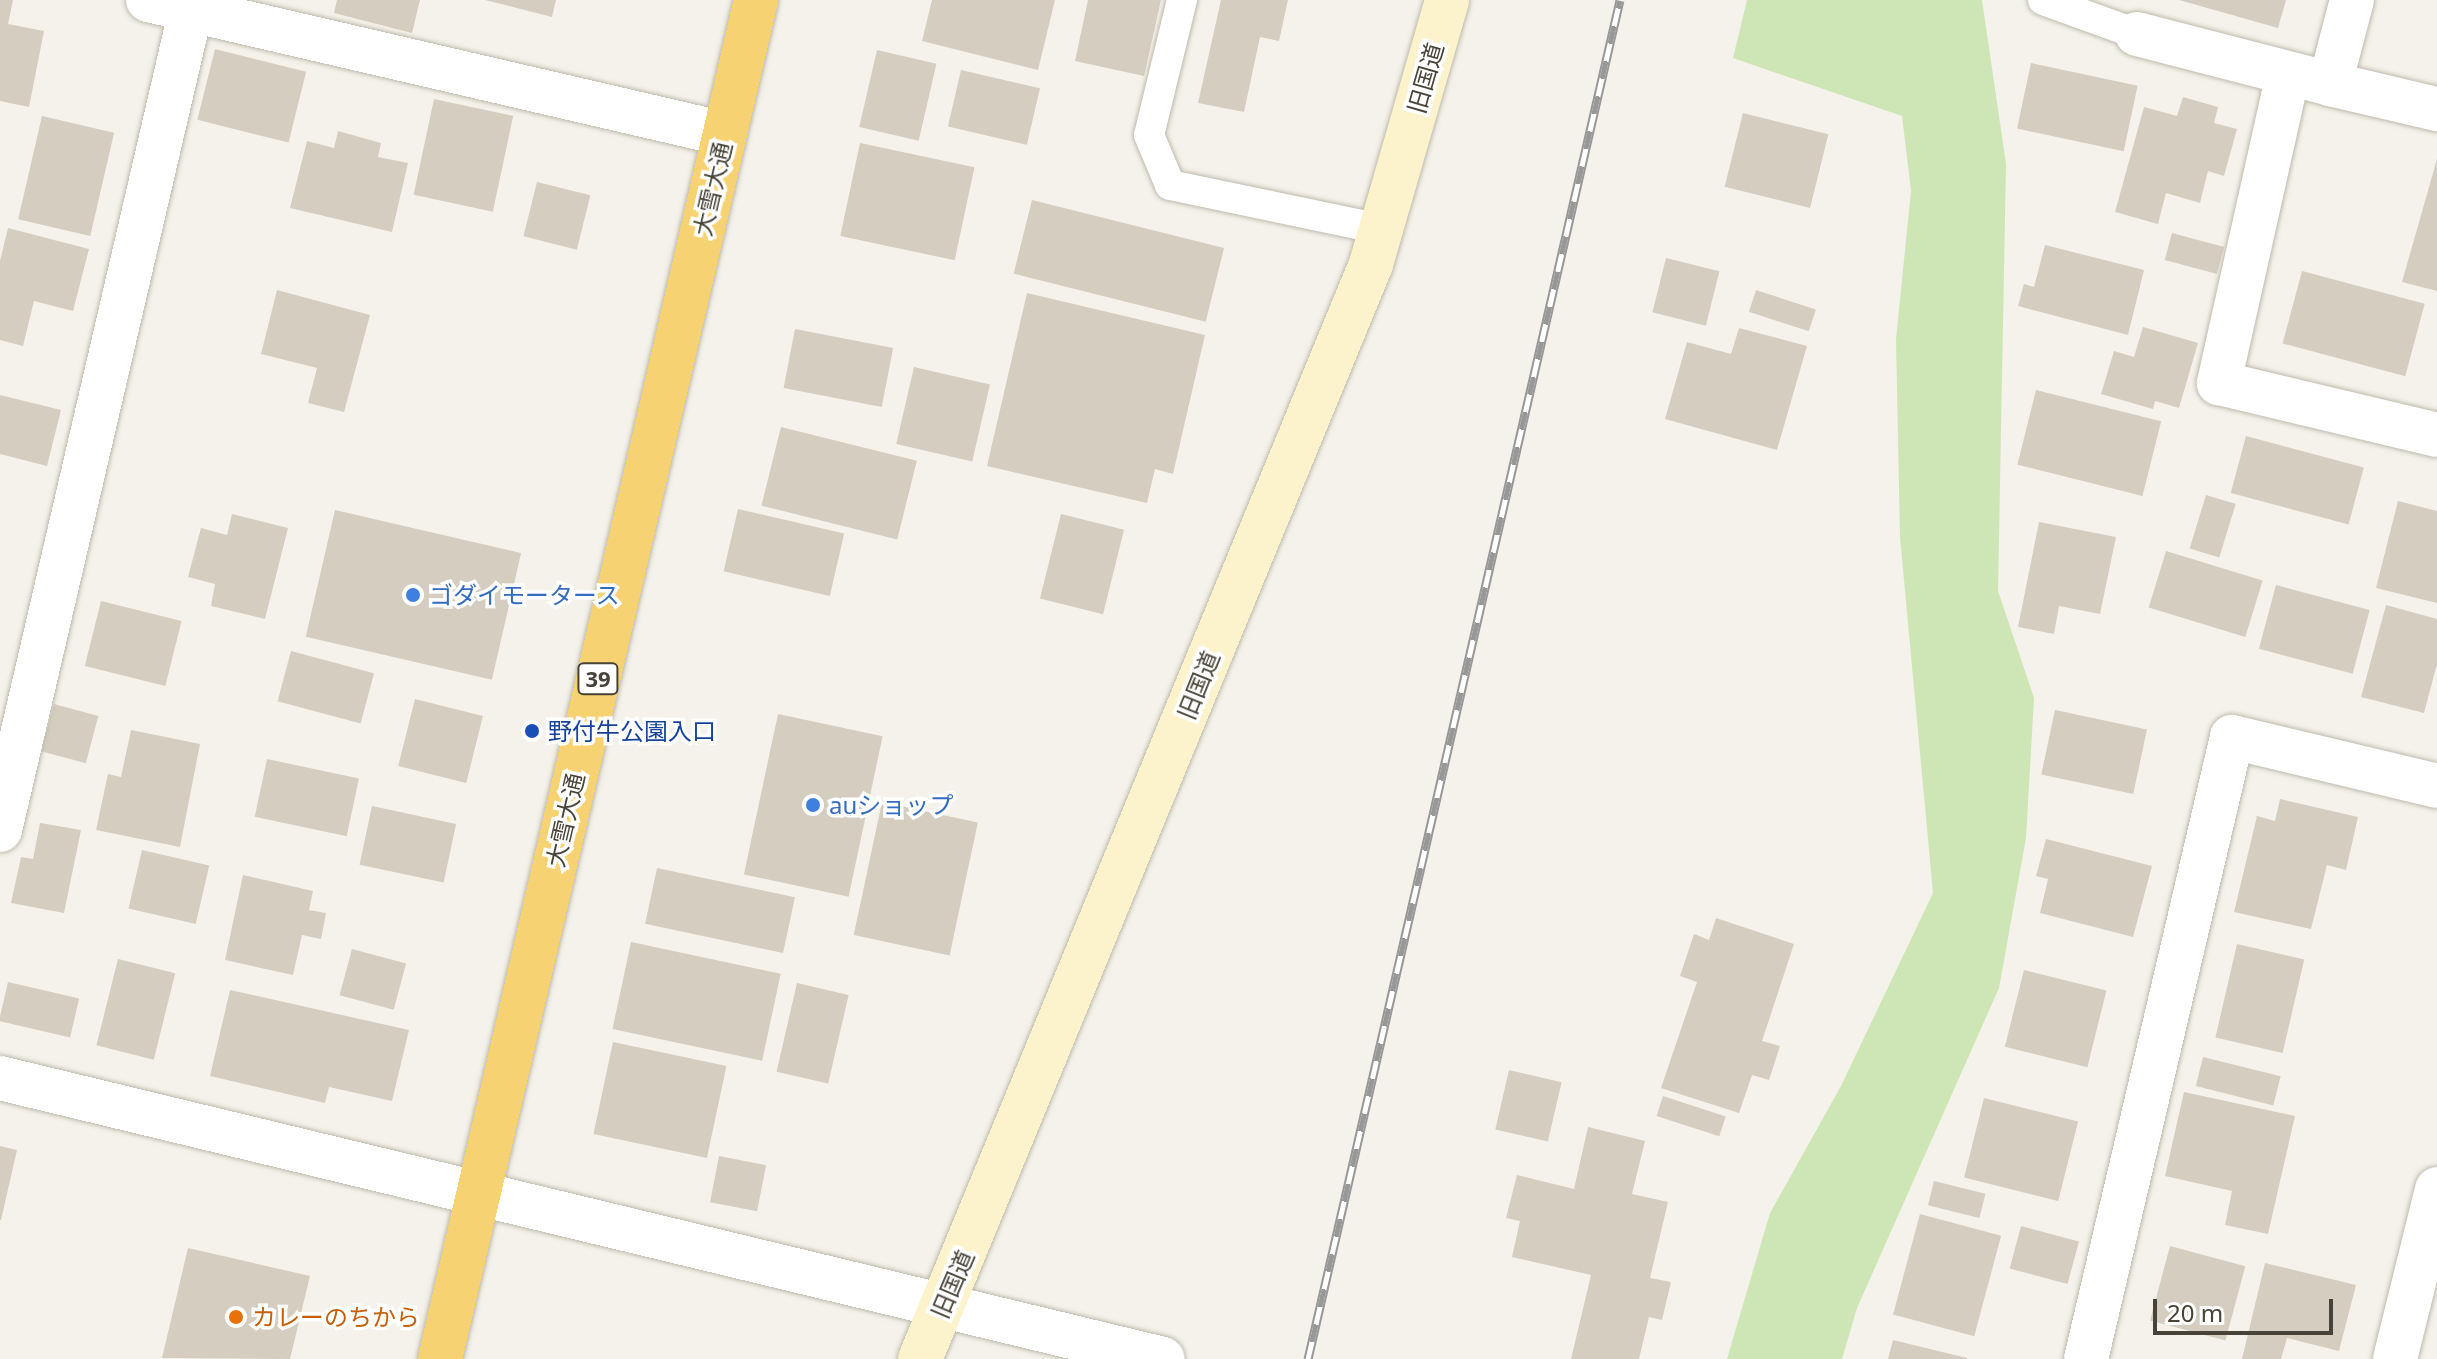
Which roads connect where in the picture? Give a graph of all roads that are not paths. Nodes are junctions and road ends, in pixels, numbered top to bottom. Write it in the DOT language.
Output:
graph roads {
  1 [pos="148,0"];
  2 [pos="756,0"];
  3 [pos="1182,0"];
  4 [pos="2043,0"];
  5 [pos="2352,0"];
  6 [pos="1443,1"];
  7 [pos="191,9"];
  8 [pos="2137,34"];
  9 [pos="2288,74"];
  10 [pos="2330,84"];
  11 [pos="2437,109"];
  12 [pos="725,134"];
  13 [pos="1381,229"];
  14 [pos="2437,435"];
  15 [pos="2437,786"];
  16 [pos="0,830"];
  17 [pos="0,1078"];
  18 [pos="2437,1189"];
  19 [pos="478,1191"];
  20 [pos="942,1310"];
  21 [pos="440,1359"];
  22 [pos="920,1359"];
  23 [pos="1163,1359"];
  24 [pos="2086,1359"];
  25 [pos="2395,1359"];
  1 -- 7 [label="street"];
  2 -- 12 [label="highway, 大雪大通 / 39"];
  3 -- 13 [label="lane"];
  4 -- 8 [label="lane"];
  5 -- 10 [label="street"];
  6 -- 13 [label="street, 旧国道"];
  7 -- 12 [label="street"];
  7 -- 16 [label="street"];
  8 -- 9 [label="street"];
  9 -- 10 [label="street"];
  9 -- 14 [label="street"];
  10 -- 11 [label="street"];
  12 -- 19 [label="highway, 大雪大通 / 39"];
  13 -- 20 [label="street, 旧国道"];
  15 -- 24 [label="street"];
  17 -- 19 [label="street"];
  18 -- 25 [label="street"];
  19 -- 20 [label="street"];
  19 -- 21 [label="highway, 大雪大通 / 39"];
  20 -- 22 [label="street, 旧国道"];
  20 -- 23 [label="street"];
}
